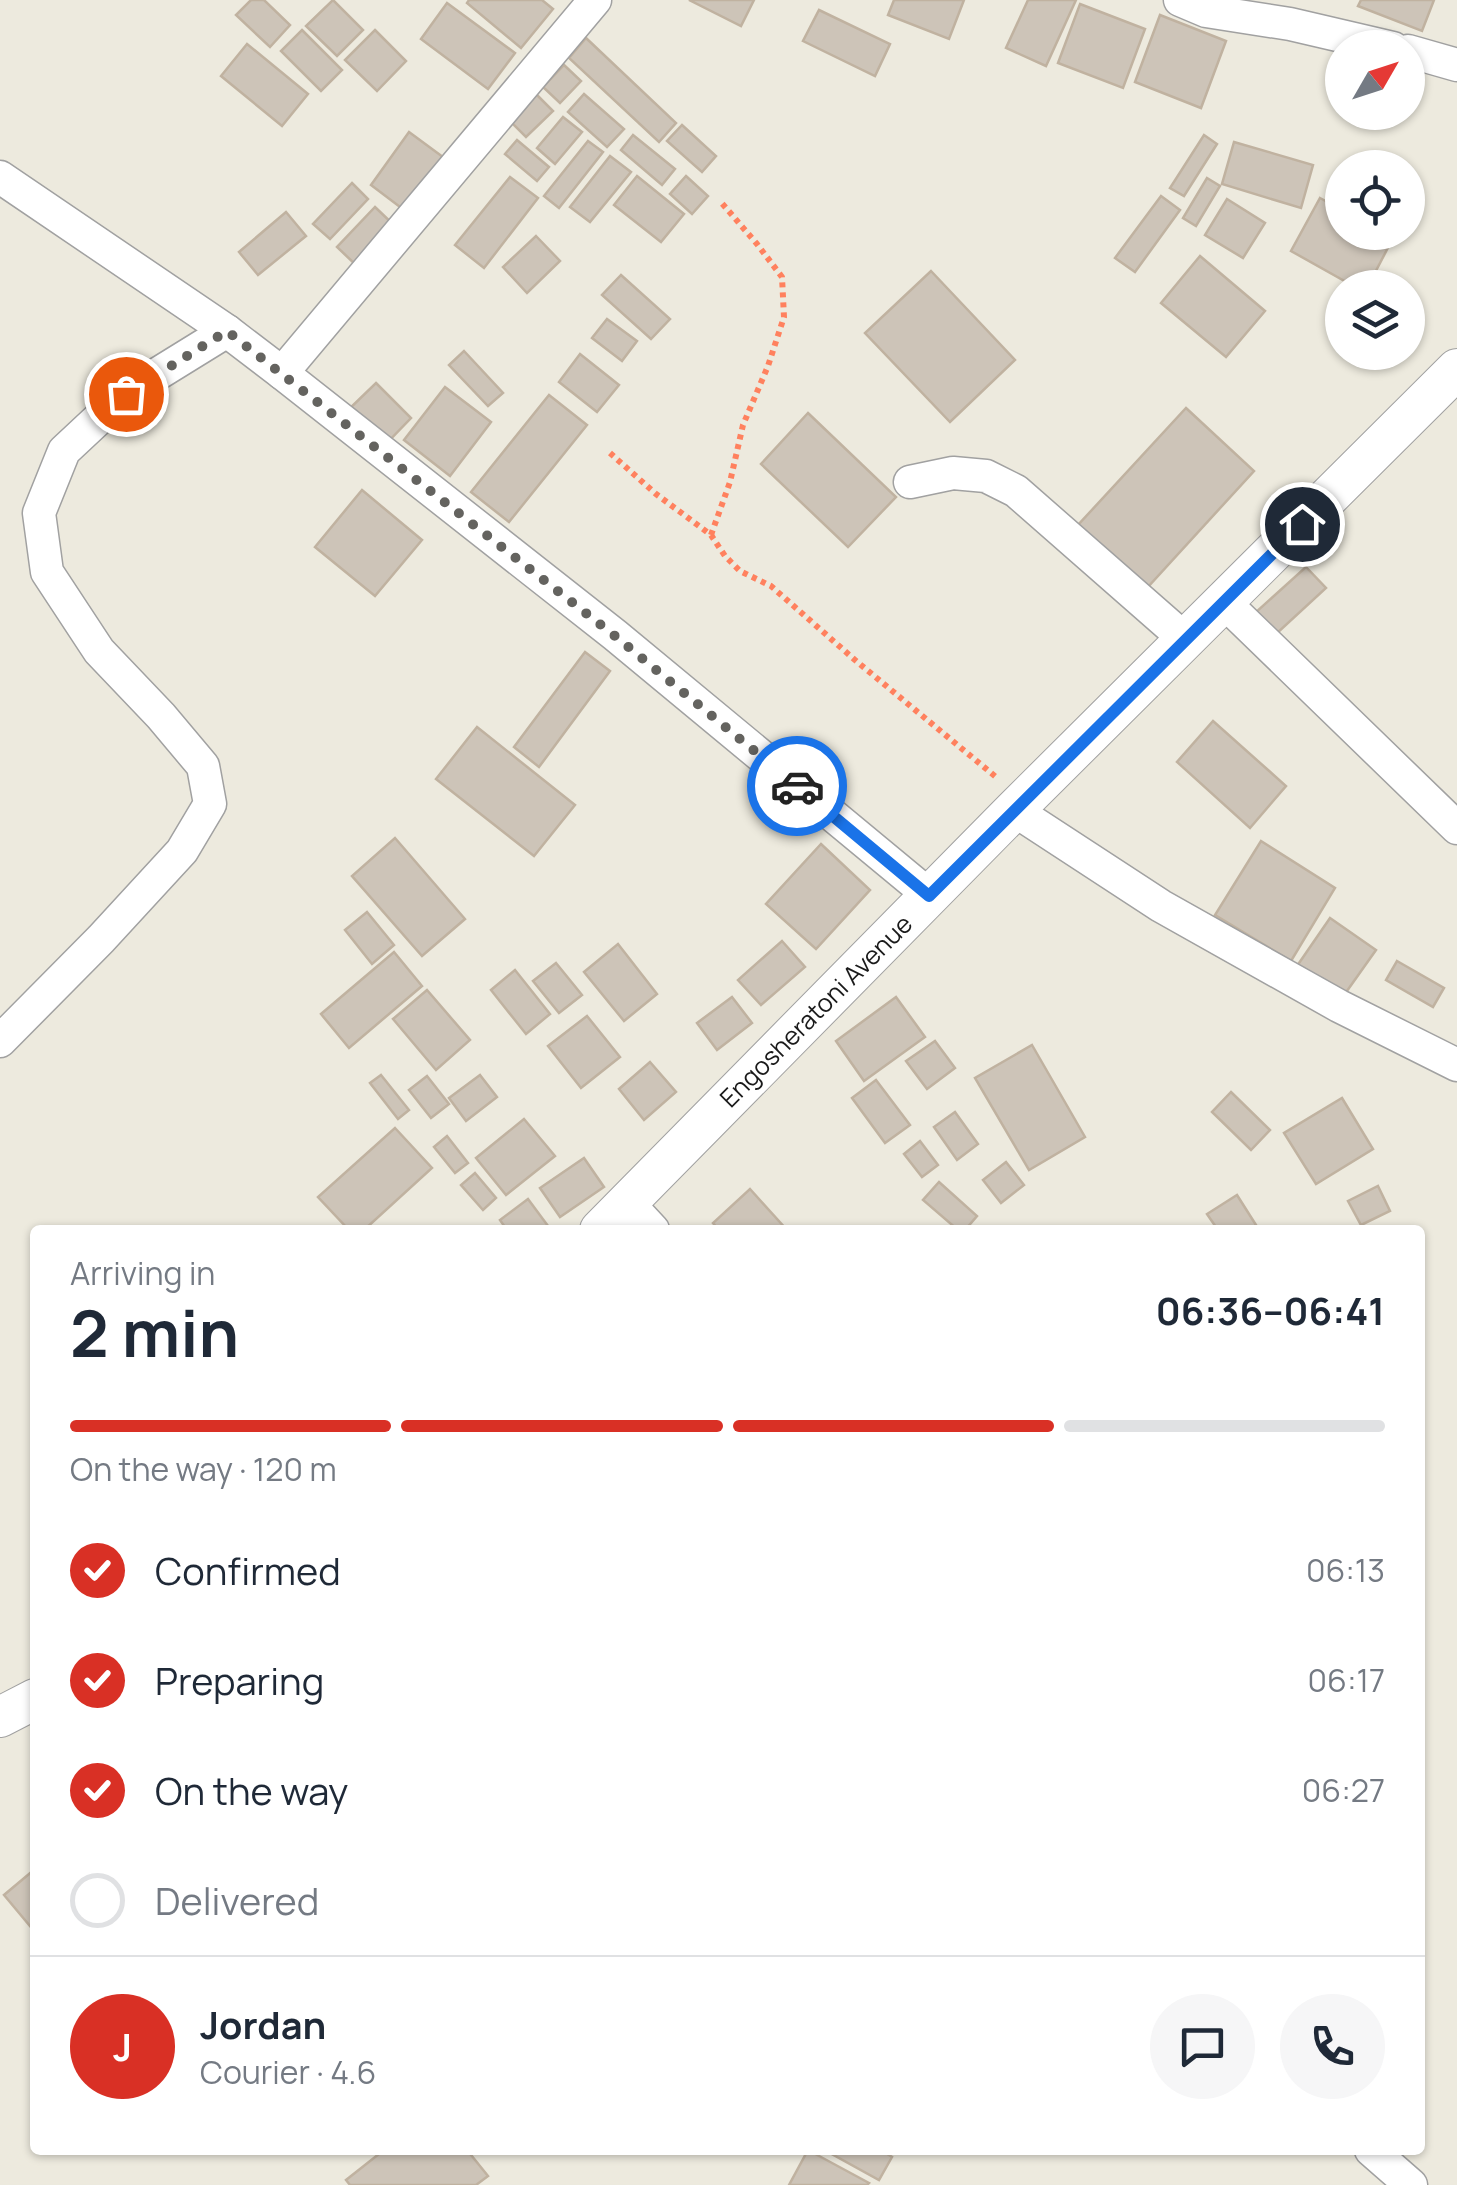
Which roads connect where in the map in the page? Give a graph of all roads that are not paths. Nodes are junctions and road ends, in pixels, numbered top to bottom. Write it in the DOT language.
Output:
graph roads {
  1 [pos="595,0"];
  2 [pos="1180,0"];
  3 [pos="1325,32"];
  4 [pos="1425,57"];
  5 [pos="1457,65"];
  6 [pos="0,178"];
  7 [pos="227,331"];
  8 [pos="1457,369"];
  9 [pos="282,373"];
  10 [pos="910,482"];
  11 [pos="1224,602"];
  12 [pos="1186,640"];
  13 [pos="1018,805"];
  14 [pos="1457,828"];
  15 [pos="929,896"];
  16 [pos="0,1042"];
  17 [pos="1457,1065"];
  18 [pos="627,1221"];
  19 [pos="30,1702"];
  20 [pos="0,1717"];
  21 [pos="1376,2155"];
  22 [pos="1411,2185"];
  1 -- 9 [label="street"];
  2 -- 3 [label="street"];
  4 -- 5 [label="street"];
  6 -- 7 [label="street"];
  7 -- 9 [label="street"];
  7 -- 16 [label="street"];
  8 -- 11 [label="street, Engosheratoni Avenue"];
  9 -- 15 [label="street"];
  10 -- 12 [label="street"];
  11 -- 12 [label="street, Engosheratoni Avenue"];
  11 -- 14 [label="street"];
  12 -- 13 [label="street, Engosheratoni Avenue"];
  13 -- 15 [label="street, Engosheratoni Avenue"];
  13 -- 17 [label="street"];
  15 -- 18 [label="street, Engosheratoni Avenue"];
  19 -- 20 [label="street"];
  21 -- 22 [label="street"];
}
